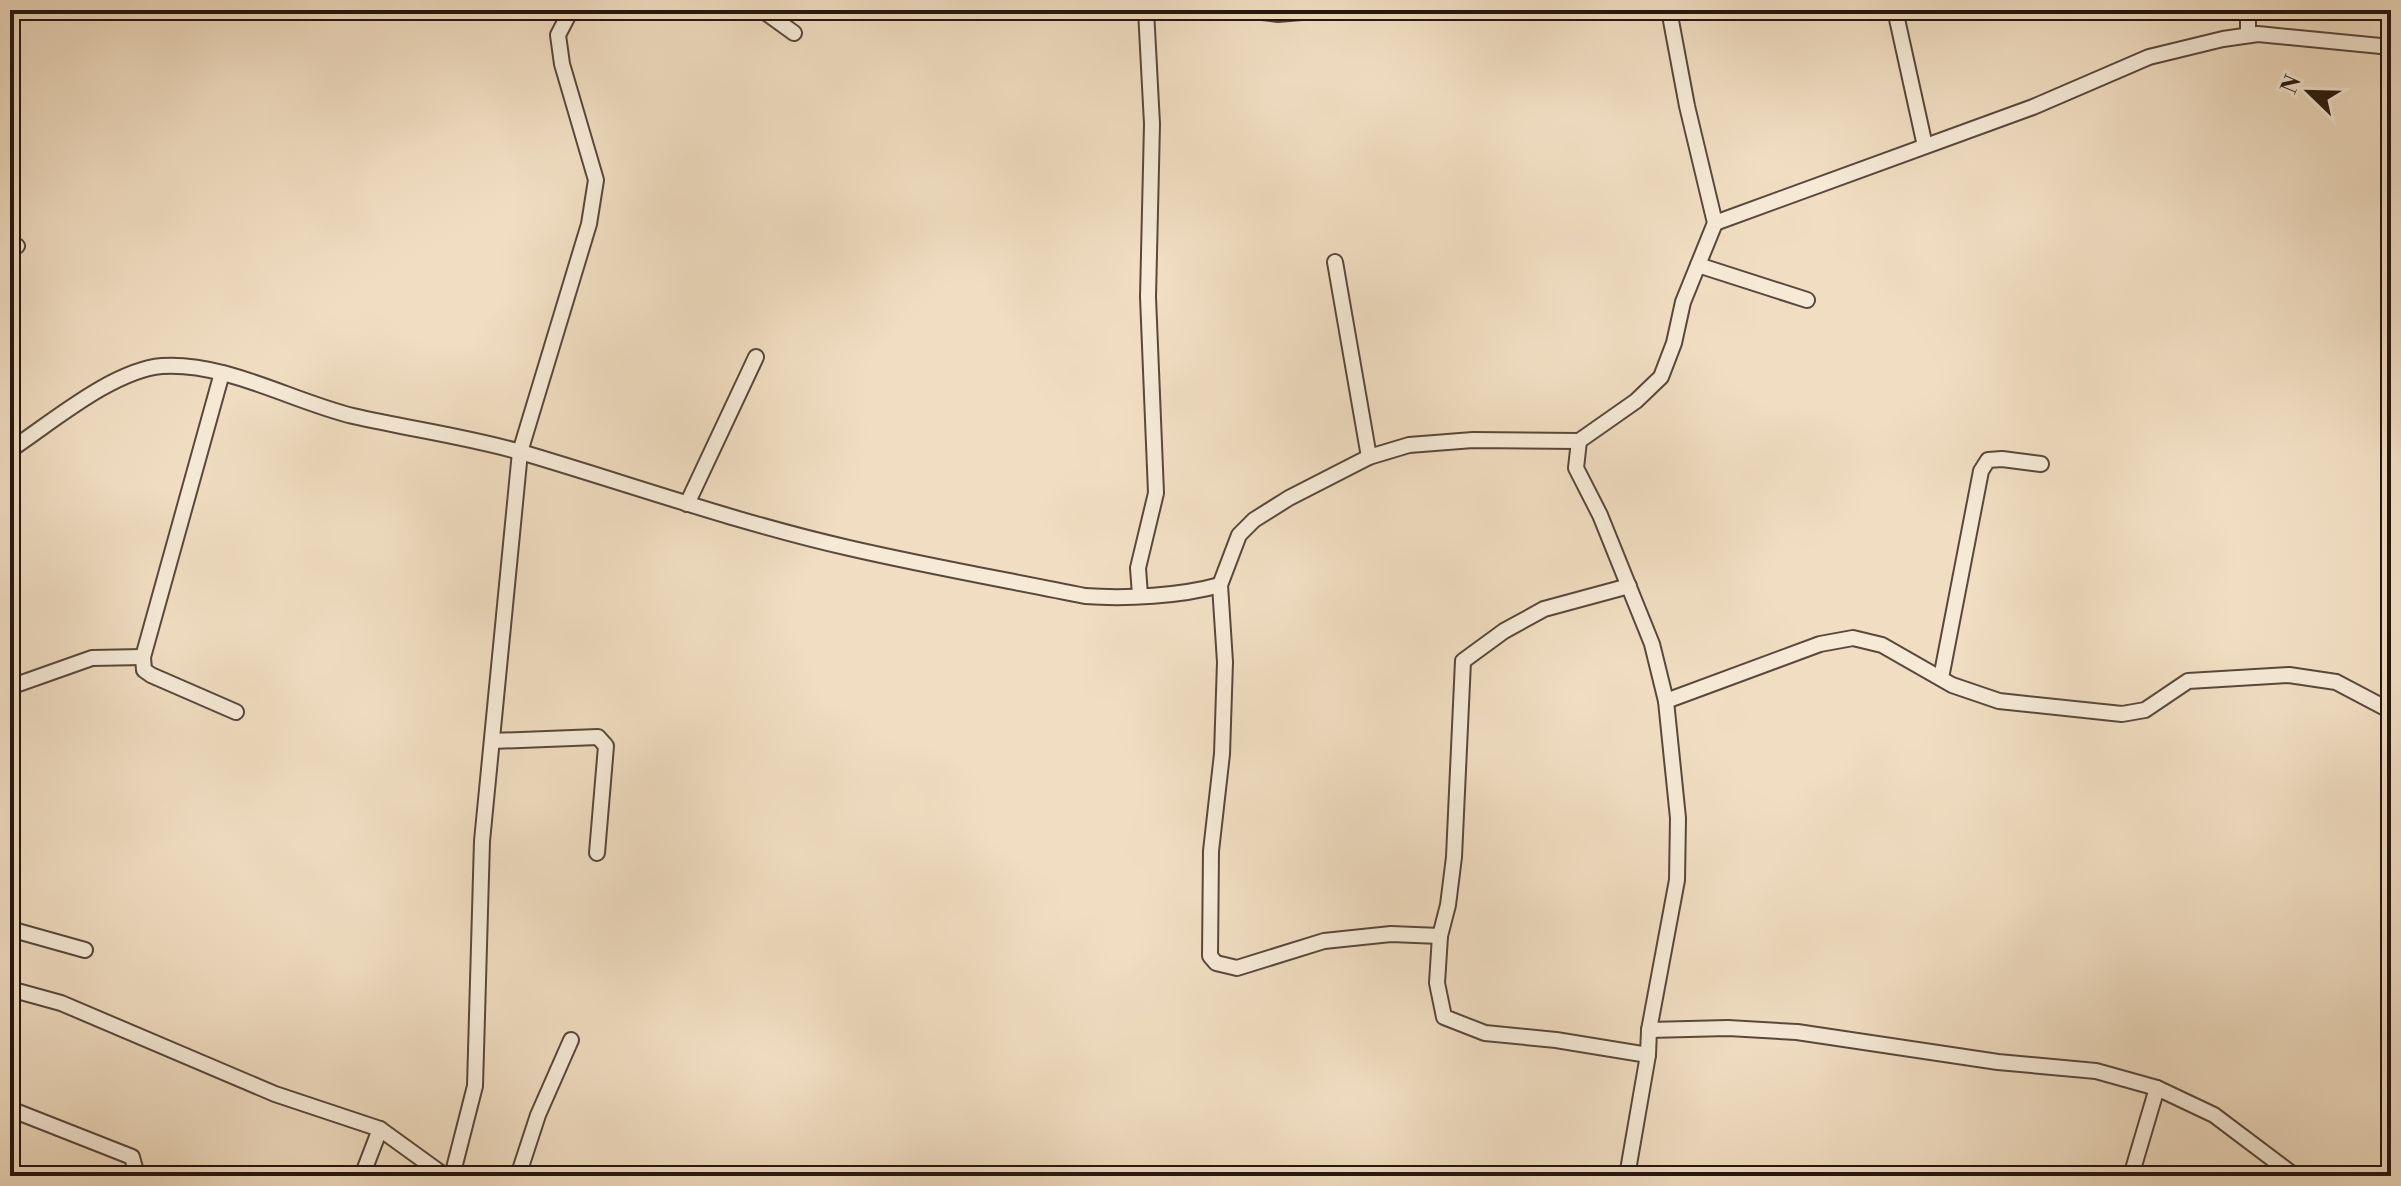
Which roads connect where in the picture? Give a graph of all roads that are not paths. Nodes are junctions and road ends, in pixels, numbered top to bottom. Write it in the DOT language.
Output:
graph roads {
  1 [pos="571,10"];
  2 [pos="762,10"];
  3 [pos="1146,10"];
  4 [pos="1246,10"];
  5 [pos="1325,10"];
  6 [pos="1669,10"];
  7 [pos="1895,10"];
  8 [pos="2248,10"];
  9 [pos="794,33"];
  10 [pos="2248,35"];
  11 [pos="2391,47"];
  12 [pos="1925,146"];
  13 [pos="1715,223"];
  14 [pos="1335,262"];
  15 [pos="1698,265"];
  16 [pos="1807,300"];
  17 [pos="756,357"];
  18 [pos="222,373"];
  19 [pos="1579,441"];
  20 [pos="10,450"];
  21 [pos="520,452"];
  22 [pos="1369,457"];
  23 [pos="2041,464"];
  24 [pos="687,504"];
  25 [pos="1220,585"];
  26 [pos="1629,586"];
  27 [pos="1140,595"];
  28 [pos="143,657"];
  29 [pos="1941,678"];
  30 [pos="10,687"];
  31 [pos="1666,701"];
  32 [pos="2391,711"];
  33 [pos="236,712"];
  34 [pos="492,741"];
  35 [pos="597,853"];
  36 [pos="10,929"];
  37 [pos="1440,936"];
  38 [pos="85,950"];
  39 [pos="10,989"];
  40 [pos="1649,1030"];
  41 [pos="571,1040"];
  42 [pos="1648,1055"];
  43 [pos="2157,1088"];
  44 [pos="10,1109"];
  45 [pos="380,1129"];
  46 [pos="133,1176"];
  47 [pos="362,1176"];
  48 [pos="445,1176"];
  49 [pos="452,1176"];
  50 [pos="518,1176"];
  51 [pos="1627,1176"];
  52 [pos="2131,1176"];
  53 [pos="2295,1176"];
  1 -- 21 [label="street"];
  2 -- 9 [label="street"];
  3 -- 27 [label="street"];
  4 -- 5 [label="street"];
  6 -- 13 [label="street"];
  7 -- 12 [label="street"];
  8 -- 10 [label="street"];
  10 -- 11 [label="street"];
  10 -- 12 [label="street"];
  12 -- 13 [label="street"];
  13 -- 15 [label="street"];
  14 -- 22 [label="street"];
  15 -- 16 [label="street"];
  15 -- 19 [label="street"];
  17 -- 24 [label="street"];
  18 -- 20 [label="street"];
  18 -- 21 [label="street"];
  18 -- 28 [label="street"];
  19 -- 22 [label="street"];
  19 -- 26 [label="street"];
  21 -- 24 [label="street"];
  21 -- 34 [label="street"];
  22 -- 25 [label="street"];
  23 -- 29 [label="street"];
  24 -- 27 [label="street"];
  25 -- 27 [label="street"];
  25 -- 37 [label="street"];
  26 -- 31 [label="street"];
  26 -- 37 [label="street"];
  28 -- 30 [label="street"];
  28 -- 33 [label="street"];
  29 -- 31 [label="street"];
  29 -- 32 [label="street"];
  31 -- 40 [label="street"];
  34 -- 35 [label="street"];
  34 -- 49 [label="street"];
  36 -- 38 [label="street"];
  37 -- 42 [label="street"];
  39 -- 45 [label="street"];
  40 -- 42 [label="street"];
  40 -- 43 [label="street"];
  41 -- 50 [label="street"];
  42 -- 51 [label="street"];
  43 -- 52 [label="street"];
  43 -- 53 [label="street"];
  44 -- 46 [label="street"];
  45 -- 47 [label="street"];
  45 -- 48 [label="street"];
}
